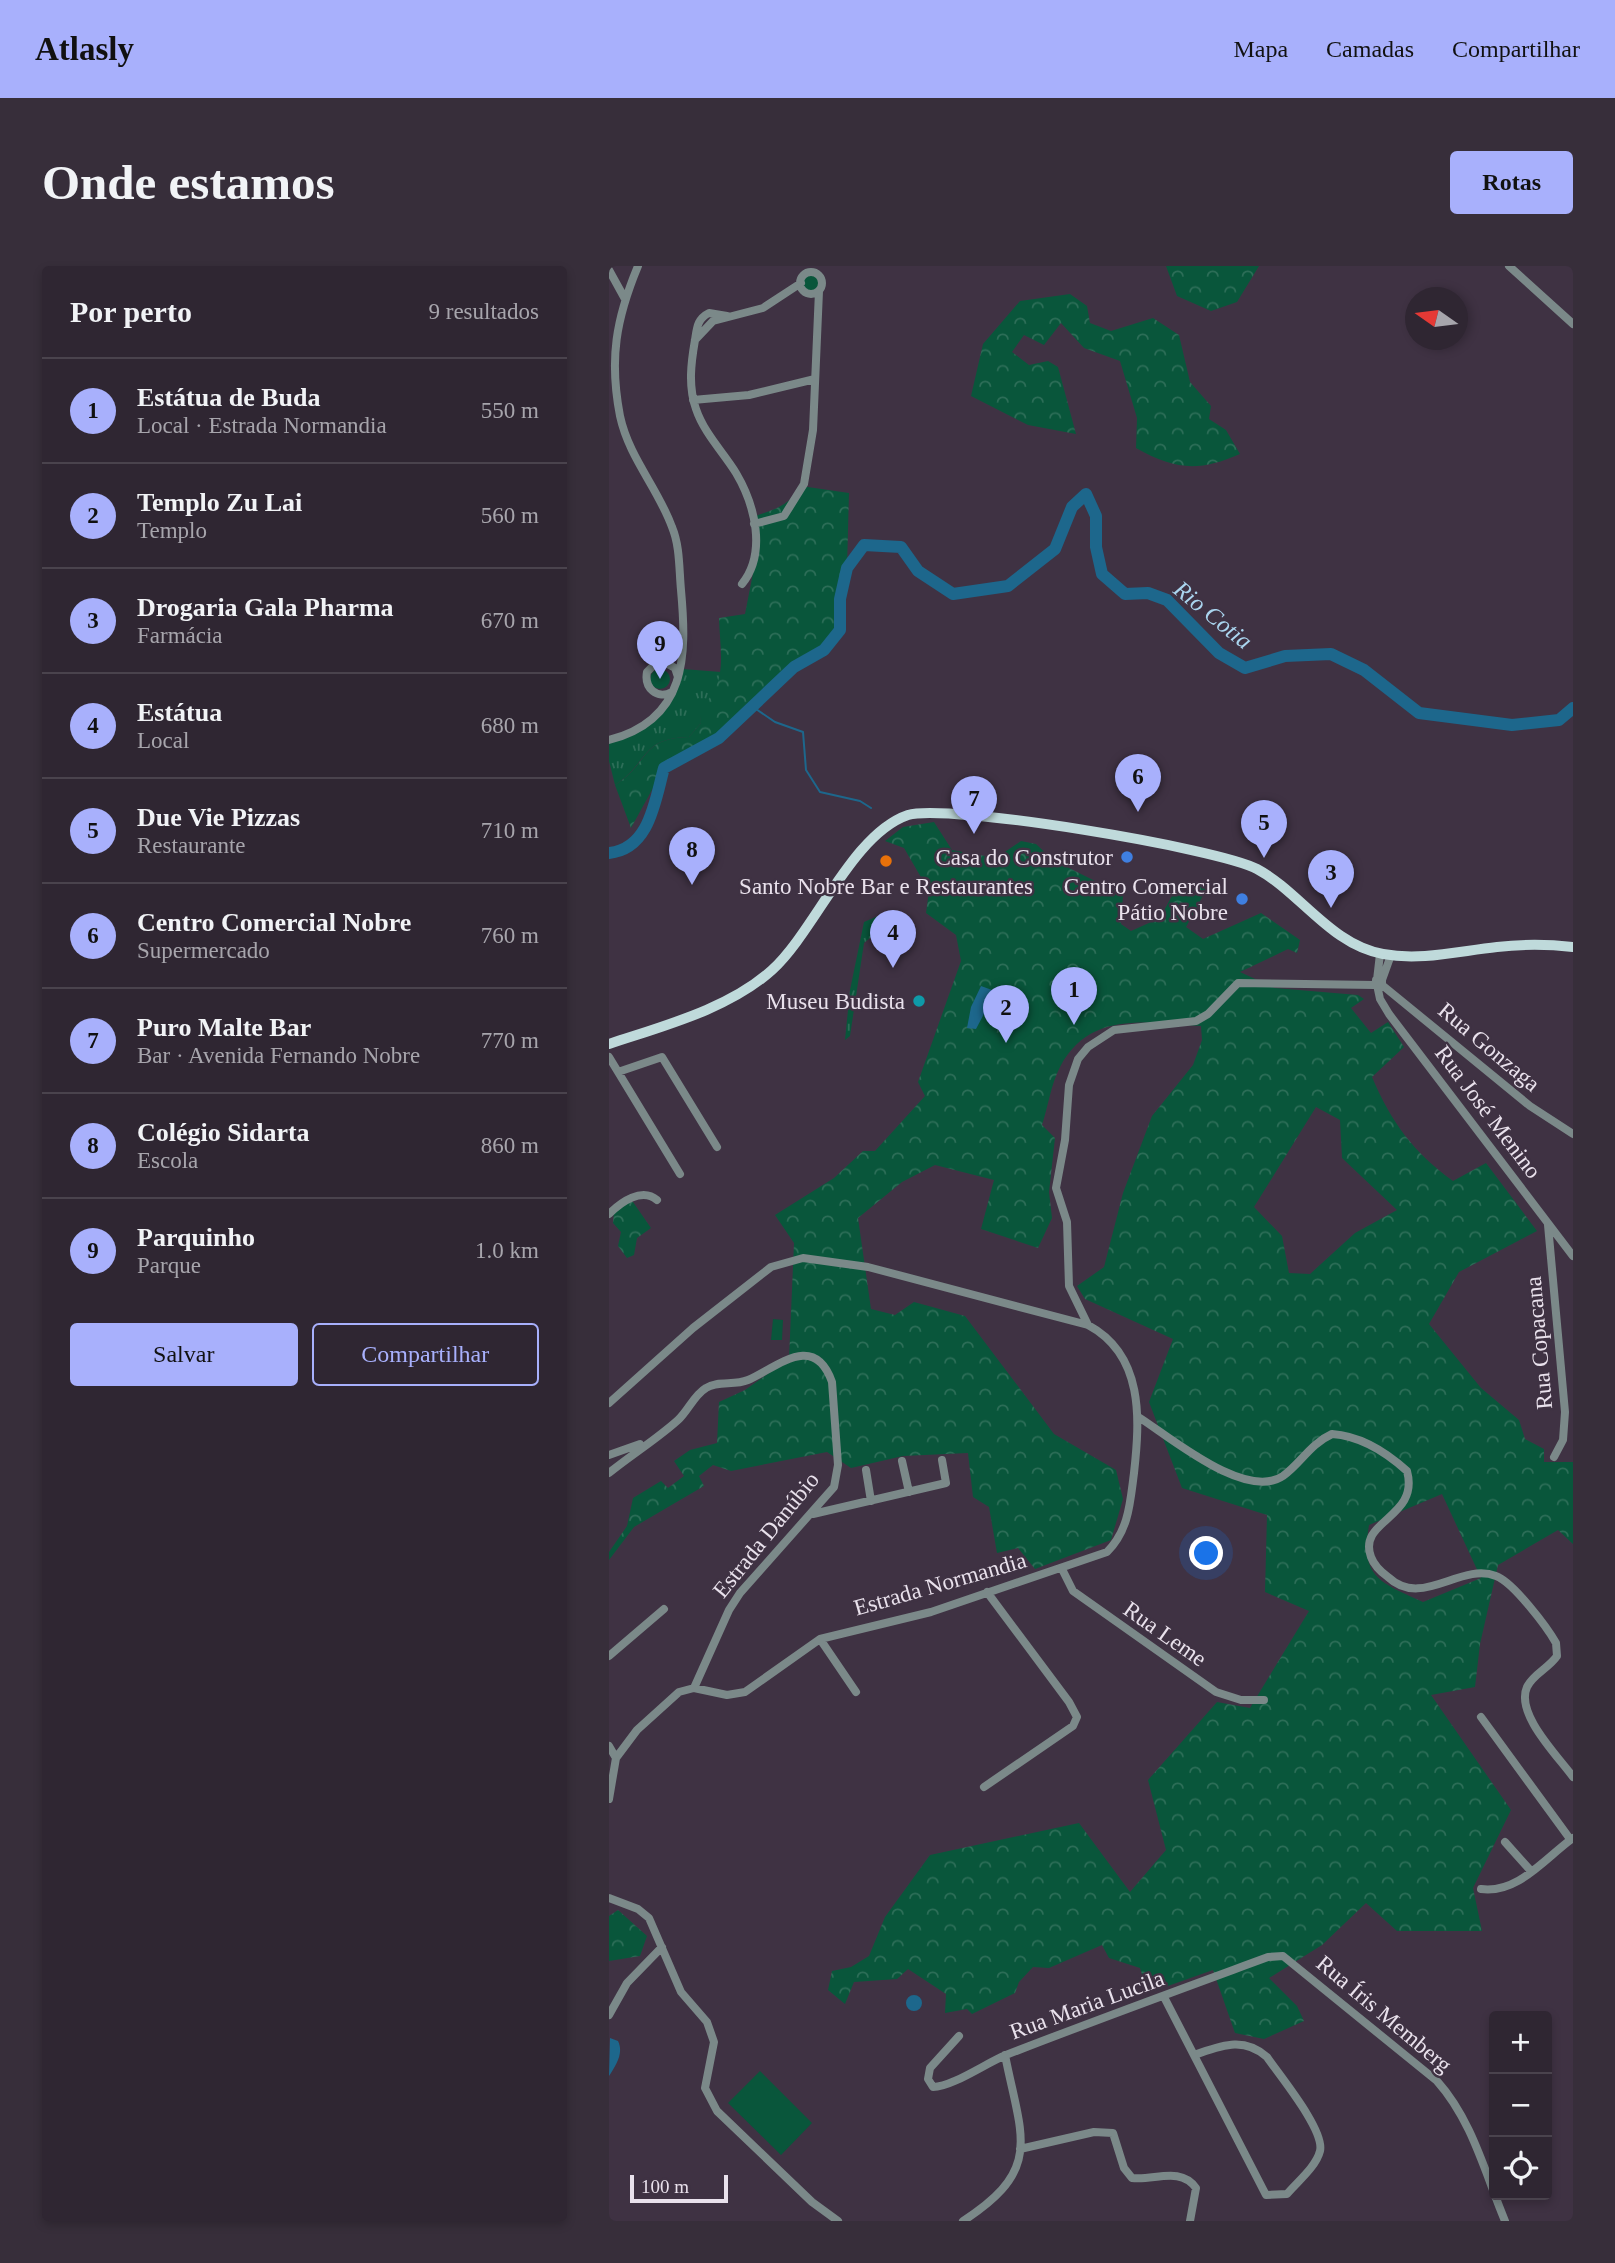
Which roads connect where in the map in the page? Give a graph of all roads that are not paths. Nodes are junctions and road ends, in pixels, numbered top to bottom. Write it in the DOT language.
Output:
graph roads {
  1 [pos="638,266"];
  2 [pos="822,266"];
  3 [pos="1509,266"];
  4 [pos="609,270"];
  5 [pos="807,270"];
  6 [pos="821,278"];
  7 [pos="801,284"];
  8 [pos="819,291"];
  9 [pos="625,299"];
  10 [pos="1573,324"];
  11 [pos="611,341"];
  12 [pos="815,379"];
  13 [pos="693,400"];
  14 [pos="754,524"];
  15 [pos="742,584"];
  16 [pos="679,679"];
  17 [pos="675,690"];
  18 [pos="609,740"];
  19 [pos="1573,947"];
  20 [pos="1386,954"];
  21 [pos="1379,984"];
  22 [pos="609,1044"];
  23 [pos="609,1057"];
  24 [pos="618,1072"];
  25 [pos="1573,1134"];
  26 [pos="717,1147"];
  27 [pos="680,1174"];
  28 [pos="657,1200"];
  29 [pos="609,1214"];
  30 [pos="1548,1224"];
  31 [pos="1573,1256"];
  32 [pos="1088,1325"];
  33 [pos="609,1403"];
  34 [pos="1140,1418"];
  35 [pos="646,1442"];
  36 [pos="609,1455"];
  37 [pos="1554,1457"];
  38 [pos="941,1460"];
  39 [pos="902,1461"];
  40 [pos="866,1470"];
  41 [pos="609,1473"];
  42 [pos="909,1492"];
  43 [pos="871,1501"];
  44 [pos="813,1514"];
  45 [pos="1062,1569"];
  46 [pos="987,1592"];
  47 [pos="664,1609"];
  48 [pos="820,1639"];
  49 [pos="609,1656"];
  50 [pos="694,1688"];
  51 [pos="856,1692"];
  52 [pos="1264,1700"];
  53 [pos="1481,1717"];
  54 [pos="609,1746"];
  55 [pos="616,1758"];
  56 [pos="1573,1777"];
  57 [pos="984,1787"];
  58 [pos="609,1799"];
  59 [pos="1572,1839"];
  60 [pos="1505,1842"];
  61 [pos="1531,1871"];
  62 [pos="1481,1889"];
  63 [pos="609,1898"];
  64 [pos="662,1947"];
  65 [pos="1283,1955"];
  66 [pos="1164,1997"];
  67 [pos="609,2015"];
  68 [pos="959,2036"];
  69 [pos="1005,2055"];
  70 [pos="1194,2055"];
  71 [pos="1020,2149"];
  72 [pos="838,2221"];
  73 [pos="963,2221"];
  74 [pos="1190,2221"];
  75 [pos="1505,2221"];
  1 -- 9 [label="street"];
  2 -- 6 [label="street"];
  3 -- 10 [label="street"];
  4 -- 9 [label="street"];
  5 -- 6 [label="street"];
  5 -- 7 [label="street"];
  6 -- 8 [label="street"];
  7 -- 8 [label="street"];
  7 -- 13 [label="street"];
  8 -- 12 [label="street"];
  9 -- 11 [label="street"];
  11 -- 16 [label="street"];
  12 -- 13 [label="street"];
  12 -- 14 [label="street"];
  13 -- 14 [label="street"];
  14 -- 15 [label="street"];
  16 -- 17 [label="street"];
  16 -- 17 [label="street"];
  17 -- 18 [label="street"];
  19 -- 20 [label="main road"];
  20 -- 21 [label="street, Rua José Menino"];
  20 -- 22 [label="main road"];
  21 -- 25 [label="street, Rua Gonzaga"];
  21 -- 30 [label="street, Rua José Menino"];
  21 -- 32 [label="street, Estrada Normandia"];
  23 -- 24 [label="street"];
  24 -- 26 [label="street"];
  24 -- 27 [label="street"];
  28 -- 29 [label="street"];
  30 -- 31 [label="street, Rua José Menino"];
  30 -- 37 [label="street, Rua Copacana"];
  32 -- 33 [label="street, Estrada Normandia"];
  32 -- 34 [label="street, Estrada Normandia"];
  34 -- 45 [label="street, Estrada Normandia"];
  34 -- 56 [label="street"];
  35 -- 36 [label="street"];
  35 -- 41 [label="street, Estrada Danúbio"];
  35 -- 44 [label="street, Estrada Danúbio"];
  38 -- 42 [label="street"];
  39 -- 42 [label="street"];
  40 -- 43 [label="street"];
  42 -- 43 [label="street"];
  43 -- 44 [label="street"];
  44 -- 50 [label="street, Estrada Danúbio"];
  45 -- 46 [label="street, Estrada Normandia"];
  45 -- 52 [label="street, Rua Leme"];
  46 -- 48 [label="street, Estrada Normandia"];
  46 -- 57 [label="street"];
  47 -- 49 [label="street"];
  48 -- 50 [label="street, Estrada Normandia"];
  48 -- 51 [label="street"];
  50 -- 55 [label="street"];
  53 -- 59 [label="street"];
  54 -- 55 [label="street"];
  55 -- 58 [label="street"];
  59 -- 61 [label="street"];
  60 -- 61 [label="street"];
  61 -- 62 [label="street"];
  63 -- 64 [label="street"];
  64 -- 67 [label="street"];
  64 -- 72 [label="street"];
  65 -- 66 [label="street, Rua Maria Lucila"];
  65 -- 75 [label="street, Rua Íris Memberg"];
  66 -- 69 [label="street, Rua Maria Lucila"];
  66 -- 70 [label="street"];
  68 -- 69 [label="street"];
  69 -- 71 [label="street, Rua Maria Lucila"];
  70 -- 70 [label="street"];
  71 -- 73 [label="street, Rua Maria Lucila"];
  71 -- 74 [label="street"];
}
